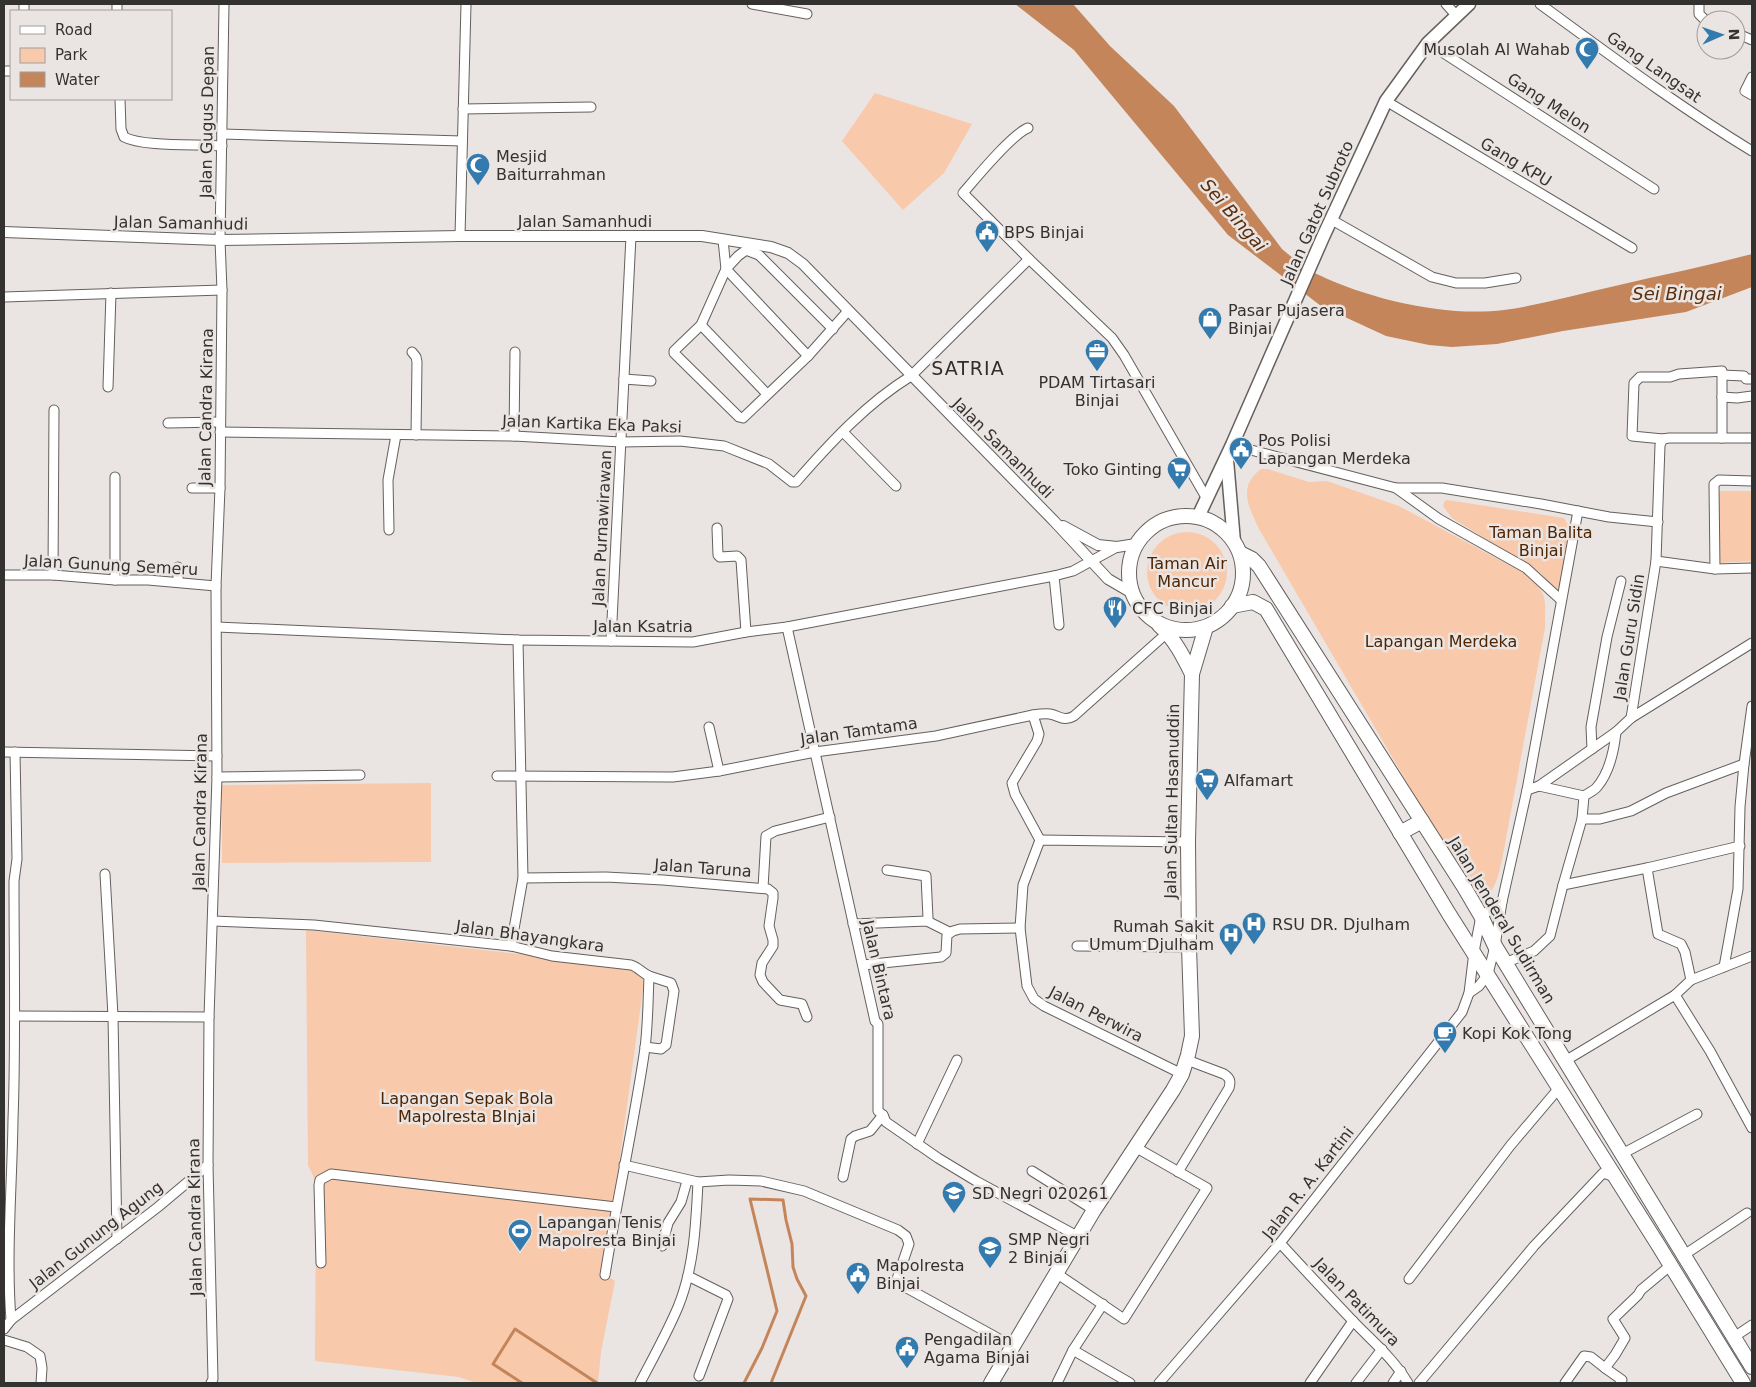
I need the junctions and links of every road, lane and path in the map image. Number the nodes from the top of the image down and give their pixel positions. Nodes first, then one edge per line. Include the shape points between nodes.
1 (224, 4) edge
2 (466, 4) edge
3 (752, 4) edge
4 (1446, 4) edge
5 (1469, 4) edge
6 (1540, 4) edge
7 (806, 14) dead end
8 (1456, 15) junction
9 (1428, 43) junction
10 (1752, 78) edge
11 (1752, 95) edge
12 (120, 100) edge
13 (1386, 101) junction
14 (591, 107) dead end
15 (463, 109) junction
16 (1028, 128) dead end
17 (222, 134) junction
18 (462, 140) junction
19 (222, 146) junction
20 (1752, 151) edge
21 (1654, 189) dead end
22 (1332, 220) junction
23 (4, 232) edge
24 (460, 236) junction
25 (631, 236) junction
26 (220, 240) junction
27 (723, 240) junction
28 (771, 247) junction
29 (1632, 248) dead end
30 (1029, 259) junction
31 (766, 262) junction
32 (726, 270) junction
33 (1516, 278) dead end
34 (222, 290) junction
35 (111, 293) junction
36 (4, 297) edge
37 (848, 311) junction
38 (701, 324) junction
39 (834, 329) junction
40 (412, 352) dead end
41 (515, 352) dead end
42 (808, 356) junction
43 (1722, 375) junction
44 (911, 376) junction
45 (624, 379) junction
46 (1752, 379) edge
47 (651, 381) dead end
48 (108, 388) dead end
49 (767, 394) junction
50 (1752, 396) edge
51 (1722, 397) junction
52 (54, 410) dead end
53 (220, 422) junction
54 (168, 423) dead end
55 (220, 432) junction
56 (843, 432) junction
57 (396, 435) junction
58 (416, 435) junction
59 (514, 436) junction
60 (1722, 438) junction
61 (1752, 438) edge
62 (1663, 439) junction
63 (621, 442) junction
64 (1232, 445) junction
65 (1227, 457) junction
66 (115, 477) dead end
67 (1752, 481) edge
68 (896, 486) dead end
69 (192, 488) dead end
70 (220, 488) junction
71 (1396, 488) junction
72 (1207, 499) junction
73 (1578, 511) junction
74 (1198, 517) junction
75 (1054, 521) junction
76 (1658, 522) junction
77 (717, 528) dead end
78 (389, 530) dead end
79 (1136, 544) junction
80 (1237, 547) junction
81 (1117, 548) junction
82 (1656, 561) junction
83 (1091, 562) junction
84 (178, 567) dead end
85 (1752, 568) edge
86 (1715, 569) junction
87 (4, 575) edge
88 (53, 575) junction
89 (1054, 576) junction
90 (115, 580) junction
91 (1621, 581) dead end
92 (178, 582) junction
93 (216, 586) junction
94 (1132, 593) junction
95 (1561, 600) junction
96 (1232, 606) junction
97 (1152, 619) junction
98 (1059, 625) dead end
99 (217, 627) junction
100 (788, 627) junction
101 (1206, 627) junction
102 (746, 632) junction
103 (1168, 633) junction
104 (518, 640) junction
105 (611, 641) junction
106 (1752, 643) edge
107 (1192, 674) junction
108 (1752, 706) edge
109 (1033, 715) junction
110 (1631, 718) junction
111 (709, 727) dead end
112 (1616, 732) junction
113 (1592, 749) junction
114 (4, 752) edge
115 (15, 752) junction
116 (815, 752) junction
117 (217, 756) junction
118 (1744, 764) junction
119 (719, 771) junction
120 (360, 775) dead end
121 (497, 776) dead end
122 (522, 776) junction
123 (217, 777) junction
124 (1540, 786) junction
125 (1527, 790) junction
126 (1584, 796) junction
127 (830, 817) junction
128 (1582, 819) junction
129 (1422, 821) junction
130 (1400, 833) junction
131 (1040, 840) junction
132 (1188, 842) junction
133 (1740, 846) junction
134 (1647, 868) junction
135 (887, 870) dead end
136 (105, 874) dead end
137 (523, 878) junction
138 (1563, 885) junction
139 (763, 888) junction
140 (1502, 902) junction
141 (1481, 916) junction
142 (213, 921) junction
143 (927, 921) junction
144 (853, 924) junction
145 (1020, 928) junction
146 (949, 932) junction
147 (511, 946) junction
148 (1077, 946) dead end
149 (1496, 946) junction
150 (1189, 947) junction
151 (1474, 952) junction
152 (1752, 956) edge
153 (1506, 963) junction
154 (863, 965) junction
155 (1724, 967) junction
156 (1488, 974) junction
157 (649, 976) junction
158 (1691, 980) junction
159 (1469, 994) junction
160 (1675, 995) junction
161 (15, 1016) junction
162 (113, 1016) junction
163 (209, 1017) junction
164 (807, 1017) dead end
165 (4, 1042) edge
166 (15, 1042) junction
167 (645, 1047) junction
168 (957, 1060) dead end
169 (1187, 1060) junction
170 (1565, 1061) junction
171 (1182, 1074) junction
172 (1559, 1088) junction
173 (4, 1091) edge
174 (14, 1091) junction
175 (1697, 1114) dead end
176 (883, 1115) junction
177 (1752, 1128) edge
178 (917, 1144) junction
179 (1136, 1147) junction
180 (1622, 1154) junction
181 (8, 1155) edge
182 (624, 1165) junction
183 (208, 1166) junction
184 (1032, 1171) dead end
185 (1178, 1172) junction
186 (843, 1177) dead end
187 (1616, 1178) junction
188 (687, 1181) junction
189 (698, 1182) junction
190 (616, 1207) junction
191 (1094, 1210) junction
192 (1747, 1213) dead end
193 (1670, 1233) junction
194 (1079, 1237) junction
195 (117, 1239) junction
196 (1280, 1243) junction
197 (1657, 1243) junction
198 (662, 1246) dead end
199 (1684, 1255) junction
200 (321, 1263) dead end
201 (1670, 1265) junction
202 (1056, 1273) junction
203 (605, 1275) dead end
204 (688, 1276) junction
205 (1409, 1279) dead end
206 (1103, 1304) junction
207 (11, 1320) junction
208 (1353, 1321) junction
209 (1752, 1325) edge
210 (4, 1329) edge
211 (1734, 1337) junction
212 (4, 1340) edge
213 (1012, 1346) junction
214 (1382, 1348) junction
215 (1073, 1350) junction
216 (1752, 1367) edge
217 (1605, 1368) junction
218 (1401, 1370) junction
219 (699, 1376) dead end
220 (213, 1382) edge
221 (41, 1383) edge
222 (640, 1383) edge
223 (991, 1383) edge
224 (1057, 1383) edge
225 (1130, 1383) edge
226 (1159, 1383) edge
227 (1310, 1383) edge
228 (1356, 1383) edge
229 (1393, 1383) edge
230 (1408, 1383) edge
231 (1419, 1383) edge
232 (1564, 1383) edge
233 (1620, 1383) edge
234 (1743, 1383) edge

1 - 17 street, Jalan Gugus Depan
2 - 15 street
3 - 7 street
4 - 8 street
5 - 8 main road, Jalan Gatot Subroto
6 - 20 street, Gang Langsat via 1636,75
8 - 9 main road, Jalan Gatot Subroto
9 - 13 main road, Jalan Gatot Subroto
9 - 21 street, Gang Melon
10 - 11 street via 1745,91
12 - 19 street via 121,129 128,140
13 - 22 main road, Jalan Gatot Subroto
13 - 29 street, Gang KPU
14 - 15 street
15 - 18 street
16 - 30 street via 1022,130 962,193
17 - 18 street
17 - 19 street, Jalan Gugus Depan
18 - 24 street
19 - 26 street, Jalan Gugus Depan
22 - 33 street via 1432,277 1456,283
22 - 64 main road, Jalan Gatot Subroto
23 - 26 street, Jalan Samanhudi
24 - 25 street, Jalan Samanhudi
24 - 26 street, Jalan Samanhudi
25 - 27 street, Jalan Samanhudi via 702,236
25 - 45 street, Jalan Purnawirawan
26 - 34 street, Jalan Candra Kirana
27 - 28 street, Jalan Samanhudi
27 - 32 street
28 - 31 street
28 - 37 street, Jalan Samanhudi via 788,253 803,264
30 - 44 street, Jalan Kartika Eka Paksi
30 - 72 street via 1112,338
31 - 32 street via 746,250
31 - 39 street
32 - 38 street
32 - 42 street
34 - 35 street
34 - 53 street, Jalan Candra Kirana
35 - 36 street
35 - 48 street
37 - 39 street
37 - 44 street, Jalan Samanhudi
38 - 49 street
38 - 49 street via 674,351 675,355 739,417 743,418
39 - 42 street
40 - 58 street via 417,362
41 - 59 street
42 - 49 street
43 - 46 street
43 - 51 street
43 - 62 street via 1722,370 1670,377 1640,377 1634,383 1632,436
44 - 56 street, Jalan Kartika Eka Paksi via 890,389
44 - 75 street, Jalan Samanhudi
45 - 47 street
45 - 63 street, Jalan Purnawirawan
50 - 51 street
51 - 60 street
52 - 88 street
53 - 54 street
53 - 55 street, Jalan Candra Kirana
55 - 57 street, Jalan Kartika Eka Paksi
55 - 70 street, Jalan Candra Kirana
56 - 63 street, Jalan Kartika Eka Paksi via 796,482 769,464 724,446 680,441
56 - 68 street
57 - 58 street, Jalan Kartika Eka Paksi
57 - 78 street via 388,480
58 - 59 street, Jalan Kartika Eka Paksi
59 - 63 street, Jalan Kartika Eka Paksi
60 - 61 street
60 - 62 street
62 - 76 street, Jalan Guru Sidin via 1660,445
63 - 105 street, Jalan Purnawirawan
64 - 65 main road, Jalan Gatot Subroto
64 - 71 street
65 - 72 main road, Jalan Gatot Subroto
65 - 80 main road, Jalan Gatot Subroto
66 - 90 street
67 - 86 street via 1719,480 1714,484
69 - 70 street
70 - 93 street, Jalan Candra Kirana
71 - 73 street via 1442,488
71 - 95 street via 1439,520 1526,568
72 - 74 main road, Jalan Gatot Subroto
73 - 76 street
73 - 95 street, Jalan R. A. Kartini
74 - 79 main road via 1164,520 1146,532
74 - 80 main road via 1218,526
75 - 81 street, Jalan Samanhudi via 1086,540
75 - 83 street, Jalan Samanhudi
76 - 82 street, Jalan Guru Sidin
77 - 102 street via 718,555 737,556 741,560
79 - 81 street, Jalan Samanhudi
79 - 94 main road via 1129,572
80 - 96 main road via 1243,568 1241,586
80 - 129 main road, Jalan Jenderal Sudirman via 1259,566
81 - 83 street, Jalan Ksatria
82 - 86 street
82 - 110 street, Jalan Guru Sidin
83 - 89 street, Jalan Ksatria
83 - 94 street, Jalan Samanhudi via 1108,578
84 - 92 street
85 - 86 street
87 - 88 street, Jalan Gunung Semeru
88 - 90 street, Jalan Gunung Semeru
89 - 98 street
89 - 100 street, Jalan Ksatria
90 - 92 street, Jalan Gunung Semeru
91 - 113 street via 1591,727
92 - 93 street, Jalan Gunung Semeru
93 - 99 street, Jalan Candra Kirana
94 - 97 main road
95 - 125 street, Jalan R. A. Kartini
96 - 101 main road
96 - 130 main road via 1253,602 1266,610
97 - 101 main road via 1167,627 1184,630
97 - 103 main road, Jalan Sultan Hasanuddin
99 - 104 street, Jalan Ksatria
99 - 117 street, Jalan Candra Kirana
100 - 102 street, Jalan Ksatria
100 - 116 street, Jalan Bintara
101 - 107 main road, Jalan Sultan Hasanuddin
102 - 105 street, Jalan Ksatria via 693,642
103 - 107 main road, Jalan Sultan Hasanuddin
103 - 109 street, Jalan Tamtama via 1071,718 1047,713
104 - 105 street, Jalan Ksatria
104 - 122 street
106 - 110 street
107 - 132 main road, Jalan Sultan Hasanuddin
108 - 118 street
109 - 116 street, Jalan Tamtama via 936,736
109 - 131 street via 1039,734 1037,741 1012,783 1014,794
110 - 112 street
111 - 119 street
112 - 113 street
112 - 126 street via 1606,773 1596,788
113 - 124 street
114 - 115 street
115 - 117 street
115 - 161 street
116 - 119 street, Jalan Tamtama
116 - 127 street, Jalan Bintara
117 - 123 street, Jalan Candra Kirana
118 - 128 street via 1630,811 1600,819
118 - 133 street
119 - 122 street, Jalan Tamtama via 673,777
120 - 123 street
121 - 122 street, Jalan Tamtama
122 - 137 street
123 - 142 street, Jalan Candra Kirana
124 - 125 street
124 - 126 street
125 - 140 street, Jalan R. A. Kartini
126 - 128 street
127 - 139 street, Jalan Taruna via 766,836
127 - 144 street, Jalan Bintara
128 - 138 street
129 - 130 main road
129 - 141 main road, Jalan Jenderal Sudirman
130 - 151 main road
131 - 132 street
131 - 145 street, Jalan Perwira via 1023,885
132 - 150 main road, Jalan Sultan Hasanuddin
133 - 134 street
133 - 155 street via 1738,889
134 - 138 street
134 - 158 street via 1658,934 1681,944
135 - 143 street via 926,876
136 - 162 street
137 - 139 street, Jalan Taruna via 615,877
137 - 147 street
138 - 153 street via 1550,936 1534,951
139 - 164 street via 773,893 774,898 769,926 773,946 760,975 782,1001 802,1004
140 - 141 street
140 - 149 street, Jalan R. A. Kartini
141 - 149 main road, Jalan Jenderal Sudirman
141 - 151 street, Jalan R. A. Kartini
142 - 147 street, Jalan Bhayangkara via 314,924
142 - 163 street, Jalan Candra Kirana
143 - 144 street
143 - 146 street
144 - 154 street, Jalan Bintara
145 - 146 street
145 - 171 street, Jalan Perwira via 1027,986 1034,999
146 - 154 street via 946,954 941,957
147 - 157 street, Jalan Bhayangkara via 552,956 631,965
148 - 150 street
149 - 153 main road, Jalan Jenderal Sudirman
149 - 156 street, Jalan R. A. Kartini
150 - 169 main road, Jalan Sultan Hasanuddin via 1192,1036
151 - 156 main road
151 - 159 street, Jalan R. A. Kartini
152 - 155 street
153 - 170 main road, Jalan Jenderal Sudirman
154 - 176 street, Jalan Bintara via 878,1024 878,1111
155 - 158 street
156 - 159 street, Jalan R. A. Kartini
156 - 172 main road
157 - 167 street
157 - 167 street, Jalan Bhayangkara via 671,984 674,991 666,1044 661,1049
158 - 160 street
159 - 196 street, Jalan R. A. Kartini via 1462,1012
160 - 170 street
160 - 177 street
161 - 162 street
161 - 166 street
162 - 163 street
162 - 195 street
163 - 183 street, Jalan Candra Kirana
165 - 166 street
166 - 174 street
167 - 182 street
168 - 178 street
169 - 171 main road, Jalan Sultan Hasanuddin
169 - 185 street via 1224,1074 1230,1083
170 - 180 main road, Jalan Jenderal Sudirman
171 - 179 main road, Jalan Sultan Hasanuddin
172 - 187 main road
172 - 205 street via 1510,1146
173 - 174 street
174 - 181 street
175 - 180 street
176 - 178 street via 886,1122
176 - 186 street via 870,1131 851,1139
178 - 194 street via 976,1181
179 - 185 street
179 - 191 main road, Jalan Sultan Hasanuddin
180 - 193 main road, Jalan Jenderal Sudirman
181 - 207 street
182 - 188 street
182 - 190 street
183 - 195 street, Jalan Gunung Agung
183 - 220 street, Jalan Candra Kirana
184 - 191 street
185 - 206 street via 1207,1188 1124,1319
187 - 197 main road
187 - 231 street via 1603,1173 1534,1246
188 - 189 street
188 - 198 street via 681,1202 668,1223
189 - 204 street via 696,1231
189 - 213 street via 761,1181 804,1191 898,1230 906,1236 909,1244 896,1282
190 - 200 street via 331,1174 320,1180 319,1185
190 - 203 street
191 - 194 main road, Jalan Sultan Hasanuddin
192 - 199 street
193 - 197 main road
193 - 199 main road, Jalan Jenderal Sudirman
194 - 202 main road, Jalan Sultan Hasanuddin
195 - 207 street, Jalan Gunung Agung
196 - 208 street, Jalan Patimura
196 - 226 street, Jalan R. A. Kartini
197 - 201 main road
199 - 211 main road, Jalan Jenderal Sudirman
201 - 217 street via 1613,1319 1625,1338
201 - 234 main road
202 - 206 street
202 - 213 main road, Jalan Sultan Hasanuddin
204 - 219 street via 728,1299
204 - 222 street via 678,1307
206 - 215 street
207 - 210 street, Jalan Gunung Agung
208 - 214 street, Jalan Patimura
208 - 227 street
209 - 211 street
211 - 216 main road, Jalan Jenderal Sudirman
212 - 221 street via 27,1347 40,1356
213 - 223 main road, Jalan Sultan Hasanuddin
214 - 218 street, Jalan Patimura
214 - 228 street
215 - 224 street
215 - 225 street
217 - 232 street via 1591,1357 1584,1356
217 - 233 street via 1622,1380
218 - 229 street
218 - 230 street, Jalan Patimura

